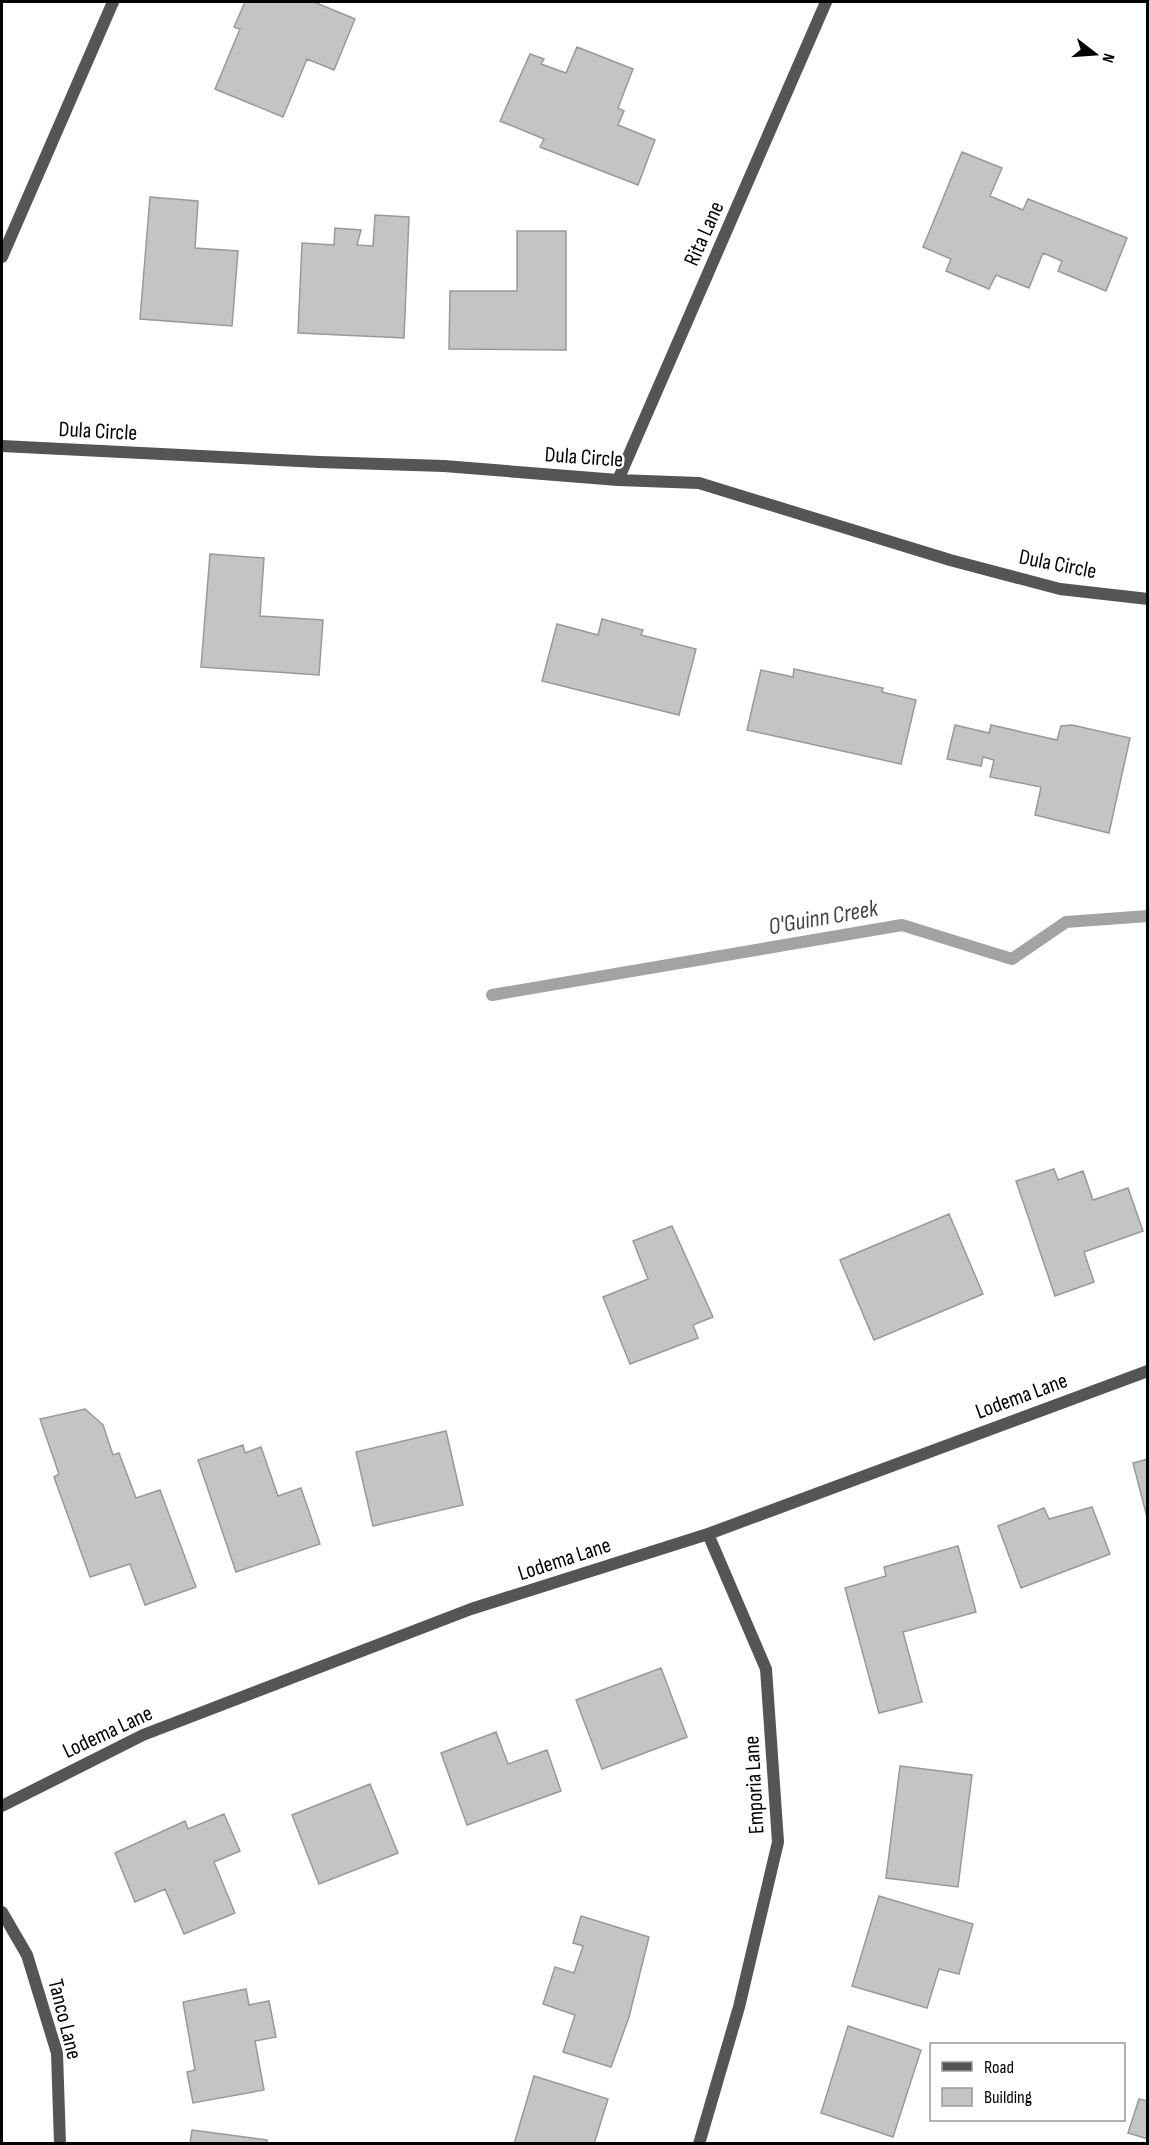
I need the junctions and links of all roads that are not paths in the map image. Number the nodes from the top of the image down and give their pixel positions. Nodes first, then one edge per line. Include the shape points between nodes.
1 (112, 2) edge
2 (826, 2) edge
3 (2, 257) edge
4 (2, 446) edge
5 (618, 480) junction
6 (1148, 599) edge
7 (1148, 1371) edge
8 (708, 1534) junction
9 (2, 1806) edge
10 (2, 1912) edge
11 (60, 2144) edge
12 (699, 2144) edge

1 - 3 street
2 - 5 street, Rita Lane
4 - 5 street, Dula Circle via 444,466
5 - 6 street, Dula Circle via 699,483 1060,589
7 - 8 street, Lodema Lane
8 - 9 street, Lodema Lane via 471,1609 143,1735
8 - 12 street, Emporia Lane via 766,1669 778,1842 739,2007
10 - 11 street, Tanco Lane via 27,1955 57,2053

